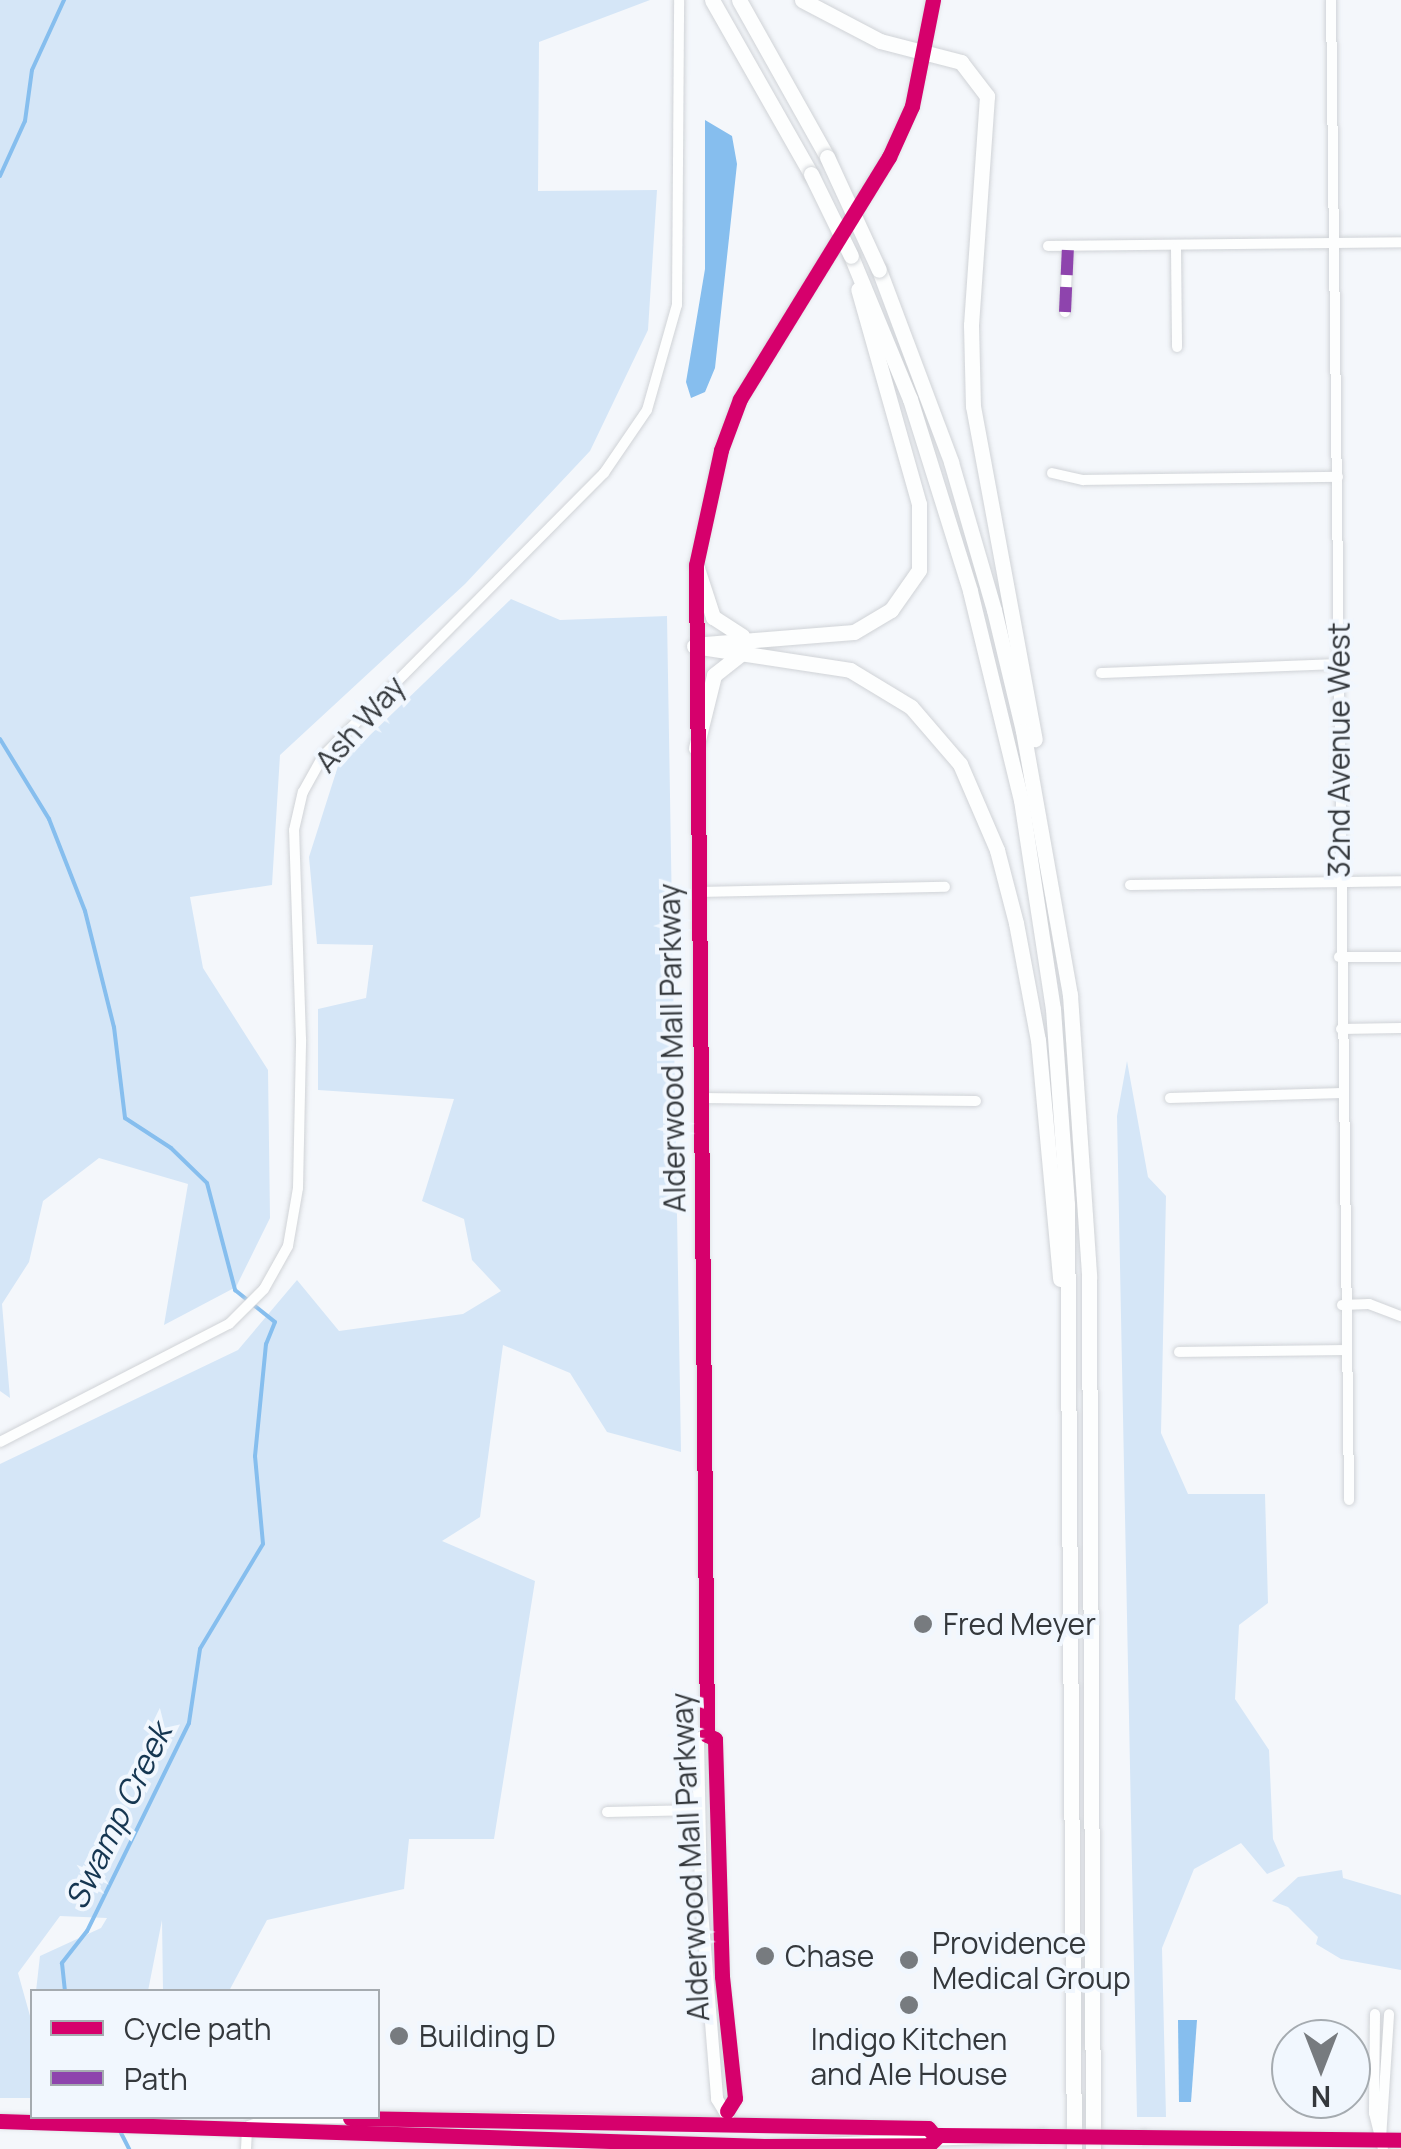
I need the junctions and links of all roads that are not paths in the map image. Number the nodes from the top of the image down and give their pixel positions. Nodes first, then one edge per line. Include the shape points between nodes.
1 (678, 0) edge
2 (712, 0) edge
3 (739, 0) edge
4 (802, 0) edge
5 (933, 0) edge
6 (1331, 0) edge
7 (927, 51) junction
8 (1337, 242) junction
9 (1401, 242) edge
10 (1048, 246) dead end
11 (1068, 246) junction
12 (1176, 248) junction
13 (866, 303) junction
14 (1065, 312) dead end
15 (1178, 347) dead end
16 (1052, 473) dead end
17 (1338, 476) junction
18 (696, 565) junction
19 (694, 646) junction
20 (747, 646) junction
21 (1340, 664) junction
22 (1100, 673) dead end
23 (696, 748) junction
24 (1339, 881) junction
25 (1401, 881) edge
26 (1052, 884) junction
27 (1130, 885) dead end
28 (945, 888) dead end
29 (698, 892) junction
30 (1339, 957) junction
31 (1401, 957) edge
32 (1401, 1028) edge
33 (1341, 1029) junction
34 (1342, 1094) junction
35 (700, 1098) junction
36 (1170, 1098) dead end
37 (976, 1100) dead end
38 (1342, 1305) junction
39 (1401, 1316) edge
40 (1342, 1350) junction
41 (1178, 1352) dead end
42 (1068, 1358) junction
43 (0, 1442) edge
44 (1348, 1500) dead end
45 (707, 1735) junction
46 (700, 1810) junction
47 (606, 1812) dead end
48 (1376, 2014) dead end
49 (1389, 2014) dead end
50 (727, 2111) junction
51 (272, 2119) edge
52 (377, 2119) edge
53 (0, 2121) edge
54 (729, 2126) junction
55 (247, 2128) junction
56 (934, 2136) junction
57 (1401, 2140) edge
58 (1382, 2144) edge
59 (731, 2147) edge
60 (246, 2149) edge
61 (1074, 2149) edge
62 (1093, 2149) edge

1 - 43 street, Ash Way via 677,306 647,410 604,473 323,756 303,792 294,830 298,1188 288,1246 256,1298 229,1324
2 - 13 highway, bridge via 812,174
3 - 26 highway, bridge via 827,157 879,270 951,462 994,610
4 - 7 highway via 880,41
5 - 7 main road, Alderwood Mall Parkway
6 - 8 street, 32nd Avenue West
7 - 18 main road, Alderwood Mall Parkway via 889,157 740,399 721,450
7 - 26 highway via 961,62 988,96 971,325 973,406 1060,867
8 - 9 street
8 - 12 street
8 - 17 street, 32nd Avenue West
10 - 11 street
11 - 12 street
11 - 14 street
12 - 15 street
13 - 20 highway via 919,504 918,570 892,610 854,632
13 - 42 highway via 937,480 1020,800 1063,1113
16 - 17 street via 1083,480
17 - 21 street, 32nd Avenue West
18 - 19 main road, Alderwood Mall Parkway
18 - 20 highway via 713,617
19 - 20 highway
19 - 23 main road, Alderwood Mall Parkway
20 - 23 highway via 714,674
20 - 42 highway via 821,661 884,688 936,731 979,797 1016,923 1038,1040
21 - 22 street
21 - 24 street, 32nd Avenue West
23 - 29 main road, Alderwood Mall Parkway
24 - 25 street
24 - 27 street
24 - 30 street, 32nd Avenue West
26 - 62 highway via 1076,1064 1090,1276
28 - 29 street
29 - 35 main road, Alderwood Mall Parkway
30 - 31 street
30 - 33 street, 32nd Avenue West
32 - 33 street
33 - 34 street, 32nd Avenue West
34 - 36 street
34 - 38 street, 32nd Avenue West
35 - 37 street
35 - 45 main road, Alderwood Mall Parkway
38 - 39 street via 1369,1304
38 - 40 street, 32nd Avenue West
40 - 41 street
40 - 44 street, 32nd Avenue West
42 - 61 highway
45 - 46 main road, Alderwood Mall Parkway via 698,1739
45 - 50 main road, Alderwood Mall Parkway via 715,1739 721,1964 735,2098
46 - 47 street
46 - 50 main road, Alderwood Mall Parkway via 717,2100
48 - 58 street via 1374,2113
49 - 58 street
50 - 54 main road, Alderwood Mall Parkway
51 - 55 main road
52 - 54 main road
53 - 55 main road
54 - 56 main road via 928,2128
54 - 59 main road, Alderwood Mall Parkway
55 - 59 main road
55 - 60 street
56 - 58 main road, bridge
56 - 59 main road via 928,2145
57 - 58 main road

